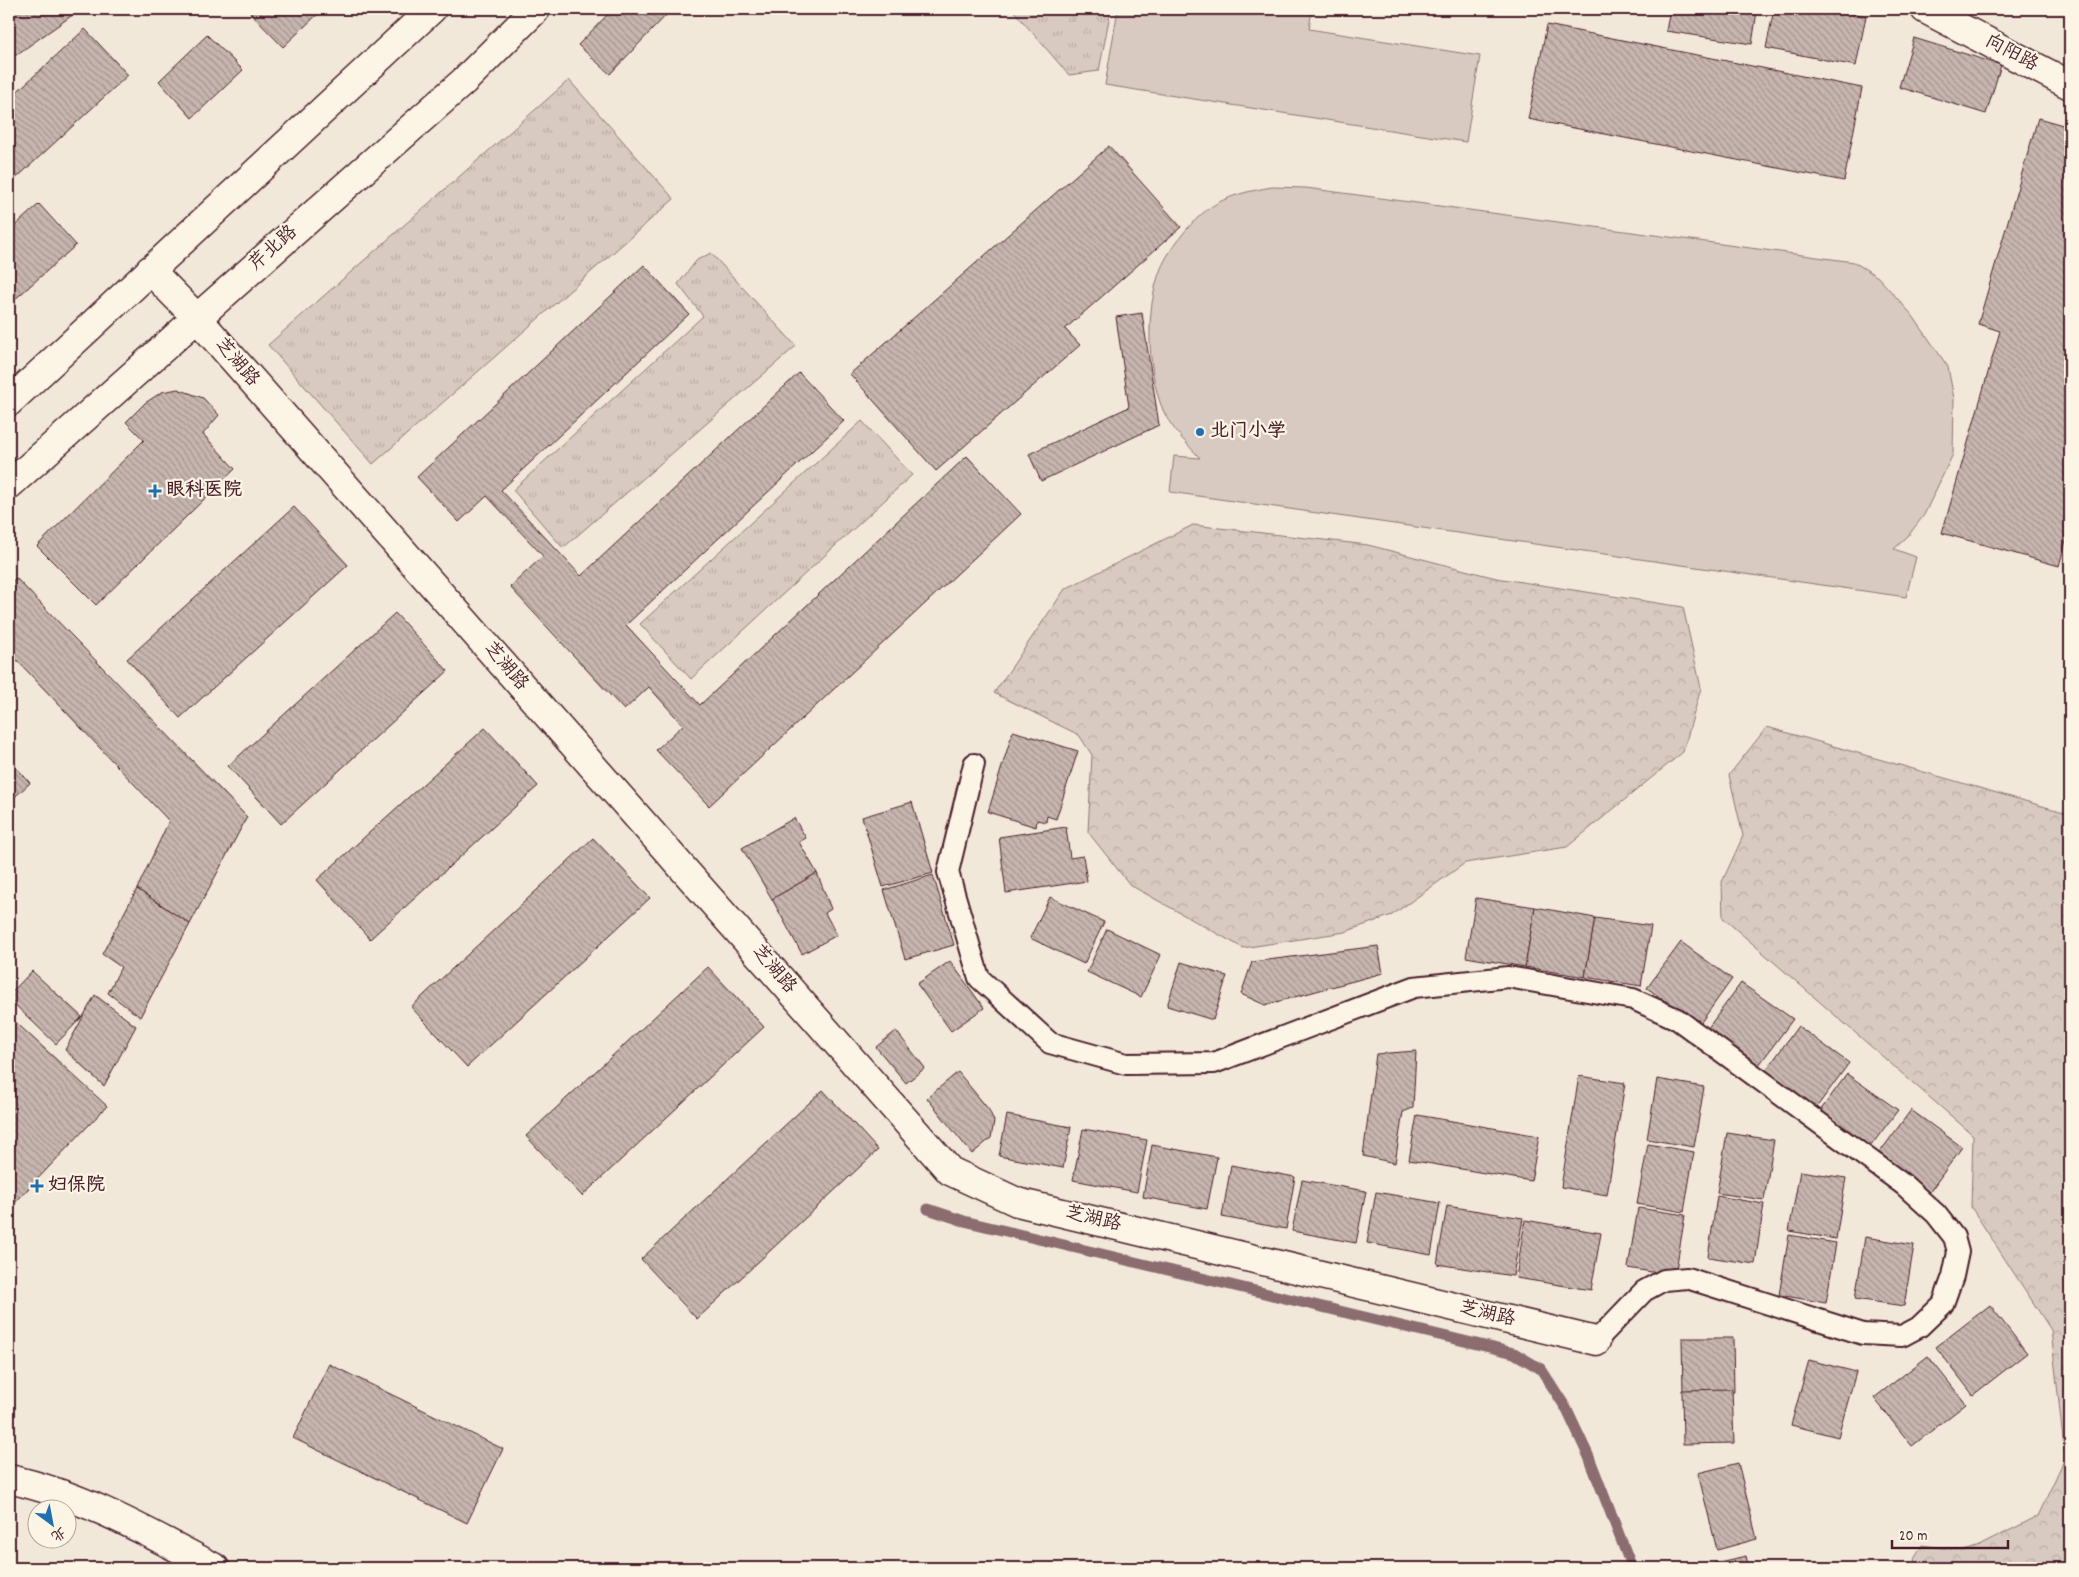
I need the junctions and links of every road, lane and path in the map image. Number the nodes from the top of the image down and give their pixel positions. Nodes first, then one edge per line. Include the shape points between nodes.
1 (432, 9) edge
2 (536, 9) edge
3 (1925, 9) edge
4 (2070, 85) edge
5 (150, 270) junction
6 (197, 318) junction
7 (9, 402) edge
8 (9, 485) edge
9 (974, 764) dead end
10 (1596, 1341) joint
11 (9, 1479) edge
12 (214, 1568) edge

1 - 5 street
2 - 6 street, 芹北路 via 464,81
3 - 4 street, 向阳路
5 - 6 street, 芝湖路
5 - 7 street
6 - 8 street, 芹北路
6 - 10 street, 芝湖路 via 950,1171 1017,1202
9 - 10 lane via 948,872 979,978 1050,1043 1126,1064 1214,1063 1414,987 1508,977 1633,999 1677,1019 1904,1185 1936,1214 1954,1237 1958,1252 1943,1304 1919,1327 1902,1336 1863,1334 1687,1278 1664,1280 1644,1290
11 - 12 street via 125,1520

